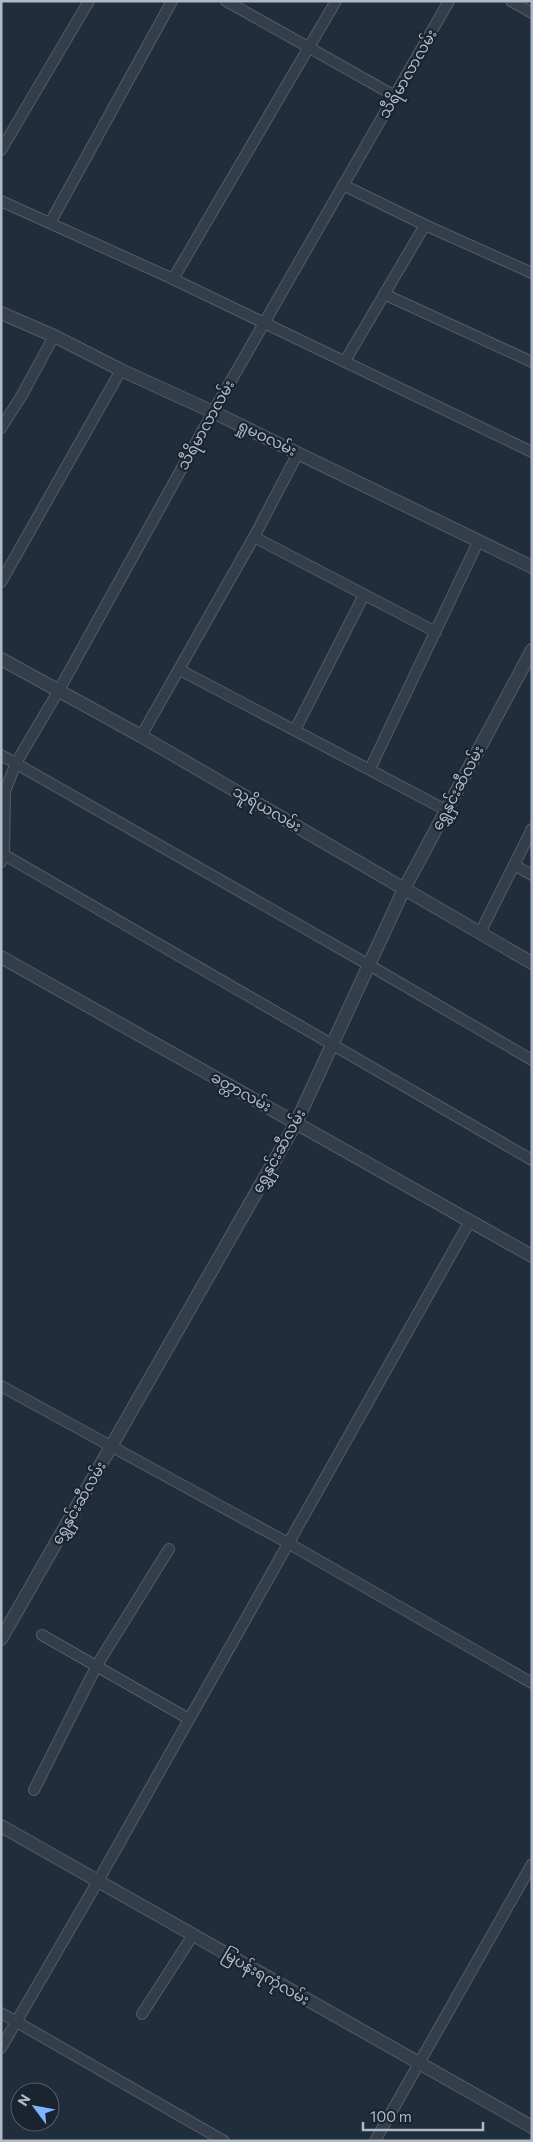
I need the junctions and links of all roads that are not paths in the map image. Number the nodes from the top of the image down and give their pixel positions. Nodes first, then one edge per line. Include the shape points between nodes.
1 (89, 1) edge
2 (172, 1) edge
3 (226, 1) edge
4 (336, 1) edge
5 (450, 1) edge
6 (511, 1) edge
7 (532, 13) edge
8 (309, 49) junction
9 (395, 96) junction
10 (1, 150) edge
11 (344, 185) junction
12 (1, 201) edge
13 (50, 223) junction
14 (425, 225) junction
15 (532, 273) edge
16 (173, 279) junction
17 (384, 294) junction
18 (1, 312) edge
19 (265, 322) junction
20 (54, 336) junction
21 (345, 361) junction
22 (532, 362) edge
23 (121, 370) junction
24 (213, 412) junction
25 (1, 428) edge
26 (532, 452) edge
27 (298, 453) junction
28 (254, 537) junction
29 (478, 542) junction
30 (5, 563) edge
31 (532, 567) edge
32 (1, 582) edge
33 (364, 594) junction
34 (436, 632) junction
35 (532, 650) edge
36 (1, 659) edge
37 (180, 670) junction
38 (59, 690) junction
39 (295, 730) junction
40 (141, 736) junction
41 (1, 754) edge
42 (16, 762) junction
43 (370, 770) junction
44 (446, 810) junction
45 (532, 829) edge
46 (2, 857) edge
47 (514, 865) junction
48 (532, 875) edge
49 (404, 889) junction
50 (480, 933) junction
51 (1, 957) edge
52 (532, 963) edge
53 (369, 965) junction
54 (332, 1044) junction
55 (532, 1060) edge
56 (296, 1123) junction
57 (532, 1160) edge
58 (470, 1221) junction
59 (532, 1256) edge
60 (1, 1386) edge
61 (112, 1445) junction
62 (288, 1543) junction
63 (169, 1549) dead end
64 (42, 1635) dead end
65 (1, 1638) edge
66 (97, 1665) junction
67 (532, 1683) edge
68 (189, 1719) junction
69 (34, 1790) dead end
70 (1, 1826) edge
71 (532, 1864) edge
72 (98, 1881) junction
73 (193, 1935) junction
74 (1, 2013) edge
75 (142, 2014) dead end
76 (16, 2022) junction
77 (1, 2048) edge
78 (419, 2063) junction
79 (532, 2127) edge
80 (224, 2141) edge
81 (375, 2141) edge

1 - 10 street
2 - 13 street
3 - 8 street
4 - 8 street
5 - 9 street, သီရိမာလာလမ်း
6 - 7 street
8 - 9 street
8 - 16 street
9 - 11 street, သီရိမာလာလမ်း
11 - 14 street
11 - 19 street, သီရိမာလာလမ်း
12 - 13 street
13 - 16 street
14 - 15 street
14 - 17 street
16 - 19 street
17 - 21 street
17 - 22 street
18 - 20 street, ရှုမဝလမ်း
19 - 21 street
19 - 24 street, သီရိမာလာလမ်း
20 - 23 street, ရှုမဝလမ်း
20 - 25 street
21 - 26 street
23 - 24 street, ရှုမဝလမ်း
23 - 30 street
24 - 27 street, ရှုမဝလမ်း
24 - 38 street, သီရိမာလာလမ်း
27 - 28 street
27 - 29 street, ရှုမဝလမ်း
28 - 33 street
28 - 37 street
29 - 31 street, ရှုမဝလမ်း
29 - 34 street
30 - 32 street
33 - 34 street
33 - 39 street
34 - 43 street
35 - 44 street, ရွှေနှင်းဆီလမ်း
36 - 38 street, သူရိယလမ်း
37 - 39 street
37 - 40 street
38 - 40 street, သူရိယလမ်း
38 - 42 street, သီရိမာလာလမ်း
39 - 43 street
40 - 49 street, သူရိယလမ်း
41 - 42 street
42 - 46 street, သီရိမာလာလမ်း via 5,791
42 - 53 street
43 - 44 street
44 - 49 street, ရွှေနှင်းဆီလမ်း
45 - 47 street
46 - 54 street
47 - 48 street
47 - 50 street
49 - 50 street, သူရိယလမ်း
49 - 53 street, ရွှေနှင်းဆီလမ်း
50 - 52 street, သူရိယလမ်း
51 - 56 street, ခတ္တာလမ်း
53 - 54 street, ရွှေနှင်းဆီလမ်း
53 - 55 street
54 - 56 street, ရွှေနှင်းဆီလမ်း
54 - 57 street
56 - 58 street, ခတ္တာလမ်း
56 - 61 street, ရွှေနှင်းဆီလမ်း
58 - 59 street, ခတ္တာလမ်း
58 - 62 street
60 - 61 street
61 - 62 street
61 - 65 street, ရွှေနှင်းဆီလမ်း
62 - 67 street
62 - 68 street
63 - 66 street
64 - 66 street
66 - 68 street
66 - 69 street
68 - 72 street
70 - 72 street, မြပန်းရကုံလမ်း
71 - 78 street
72 - 73 street, မြပန်းရကုံလမ်း
72 - 76 street
73 - 75 street
73 - 78 street, မြပန်းရကုံလမ်း
74 - 76 street
76 - 77 street
76 - 80 street
78 - 79 street, မြပန်းရကုံလမ်း
78 - 81 street

